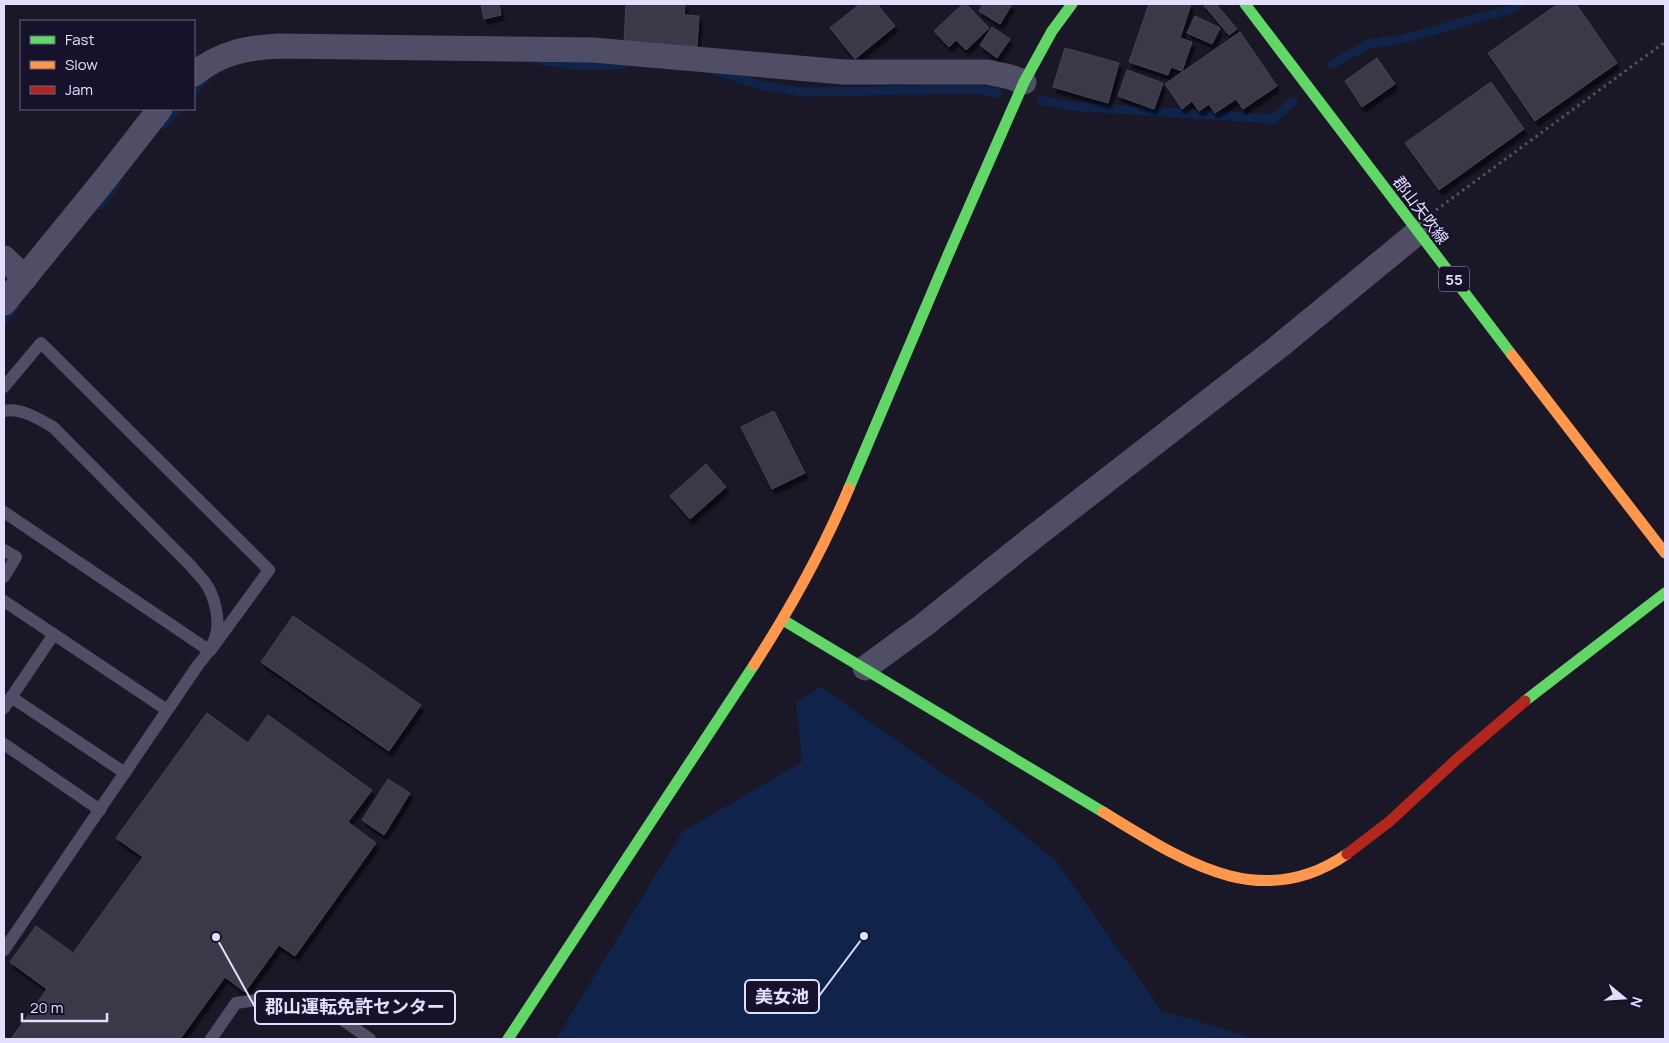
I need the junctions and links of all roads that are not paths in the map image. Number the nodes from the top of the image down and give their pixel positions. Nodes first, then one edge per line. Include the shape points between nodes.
1 (1072, 4) edge
2 (1245, 4) edge
3 (195, 73) edge
4 (1024, 82) junction
5 (159, 110) edge
6 (1416, 230) junction
7 (4, 258) edge
8 (25, 278) junction
9 (4, 303) edge
10 (4, 387) edge
11 (4, 411) edge
12 (4, 512) edge
13 (4, 550) edge
14 (1665, 553) edge
15 (4, 577) edge
16 (1665, 593) edge
17 (4, 601) edge
18 (783, 620) junction
19 (54, 634) junction
20 (210, 651) junction
21 (865, 668) junction
22 (6, 703) edge
23 (168, 710) junction
24 (4, 744) edge
25 (125, 773) junction
26 (100, 810) junction
27 (4, 950) edge
28 (211, 1039) edge
29 (370, 1039) edge
30 (508, 1039) edge

1 - 4 street via 1052,31
2 - 6 street, 郡山矢吹線 / 55
3 - 4 street via 236,51 278,46 593,50 843,72 986,72
4 - 18 street via 836,519
5 - 8 street
6 - 14 street, 郡山矢吹線 / 55
6 - 21 street via 1277,348 924,626
7 - 8 street
8 - 9 street
10 - 20 lane via 41,343 269,570
11 - 20 lane via 24,413 53,427 204,581 214,603 217,629
12 - 20 lane
13 - 15 lane via 16,557
16 - 21 street via 1454,760 1356,848 1333,863 1276,881 1219,874 1174,855
17 - 19 lane
18 - 21 street
18 - 30 street
19 - 22 lane
19 - 23 lane
20 - 23 lane
22 - 25 lane
23 - 25 lane
24 - 26 lane
25 - 26 lane
26 - 27 lane
28 - 29 lane via 236,1003 285,996 324,1007

